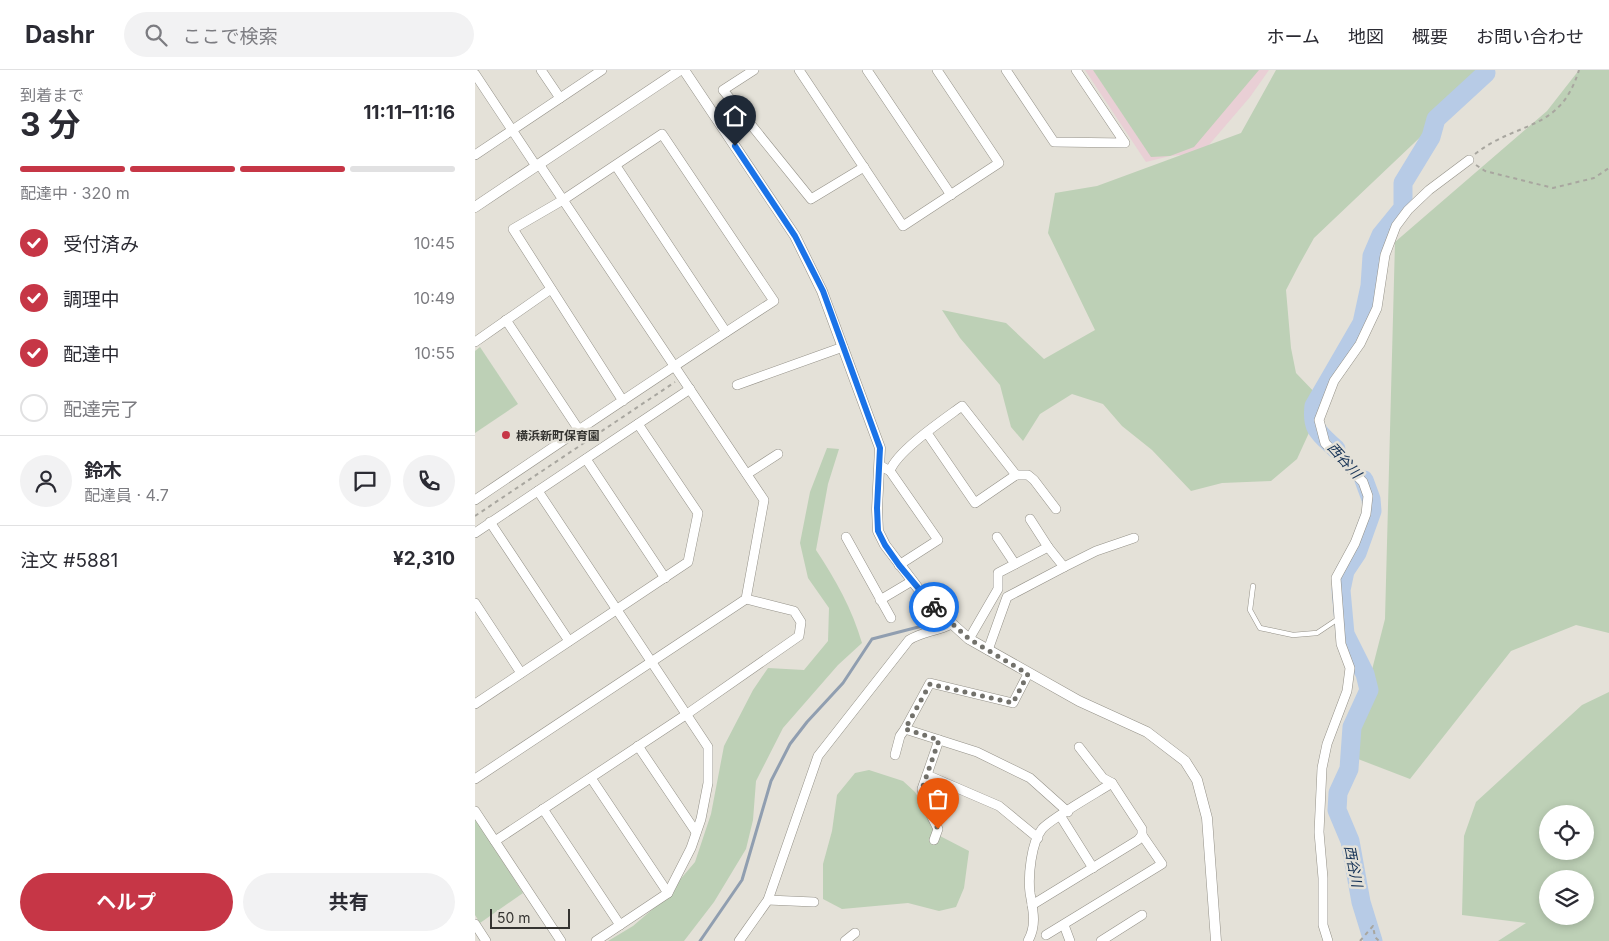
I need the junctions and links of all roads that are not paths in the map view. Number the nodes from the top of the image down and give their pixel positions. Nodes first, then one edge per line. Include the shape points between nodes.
1 (541, 70) edge
2 (602, 70) edge
3 (682, 70) edge
4 (754, 70) edge
5 (799, 70) edge
6 (867, 70) edge
7 (937, 70) edge
8 (1007, 70) edge
9 (1076, 70) edge
10 (475, 74) edge
11 (560, 98) junction
12 (512, 130) junction
13 (475, 155) edge
14 (1469, 160) road end
15 (537, 165) junction
16 (616, 166) junction
17 (864, 167) junction
18 (951, 195) junction
19 (563, 200) junction
20 (475, 207) edge
21 (551, 289) junction
22 (506, 320) junction
23 (725, 332) junction
24 (475, 342) edge
25 (843, 347) junction
26 (674, 365) junction
27 (737, 385) dead end
28 (690, 389) junction
29 (623, 401) junction
30 (638, 424) junction
31 (579, 430) junction
32 (927, 433) junction
33 (778, 454) dead end
34 (586, 459) junction
35 (885, 468) junction
36 (747, 474) junction
37 (1016, 475) junction
38 (538, 491) junction
39 (475, 499) edge
40 (1055, 509) dead end
41 (1030, 519) dead end
42 (491, 522) junction
43 (475, 532) edge
44 (846, 537) dead end
45 (997, 537) dead end
46 (1134, 538) dead end
47 (1048, 547) junction
48 (1015, 564) junction
49 (899, 565) junction
50 (1064, 567) junction
51 (665, 578) junction
52 (912, 581) junction
53 (1253, 586) dead end
54 (746, 599) junction
55 (880, 600) junction
56 (475, 604) edge
57 (617, 610) junction
58 (891, 618) dead end
59 (1338, 619) junction
60 (951, 624) junction
61 (969, 639) junction
62 (569, 641) junction
63 (988, 650) junction
64 (651, 661) junction
65 (521, 673) junction
66 (1028, 674) junction
67 (475, 704) edge
68 (687, 714) junction
69 (905, 729) junction
70 (939, 740) junction
71 (638, 746) junction
72 (1079, 747) dead end
73 (895, 755) dead end
74 (927, 774) junction
75 (591, 778) junction
76 (475, 780) edge
77 (1112, 783) junction
78 (543, 810) junction
79 (475, 811) edge
80 (1064, 814) junction
81 (697, 832) junction
82 (1143, 835) junction
83 (1037, 838) junction
84 (934, 840) dead end
85 (495, 841) junction
86 (1093, 868) junction
87 (668, 893) junction
88 (768, 900) junction
89 (814, 902) dead end
90 (1032, 905) junction
91 (1142, 914) dead end
92 (475, 924) edge
93 (620, 925) junction
94 (1064, 925) junction
95 (855, 933) dead end
96 (1046, 935) dead end
97 (486, 941) edge
98 (561, 941) edge
99 (596, 941) edge
100 (739, 941) edge
101 (845, 941) edge
102 (1028, 941) edge
103 (1070, 941) edge
104 (1101, 941) edge
105 (1216, 941) edge
106 (1328, 941) edge

1 - 11 street
2 - 11 street
3 - 15 street
3 - 25 street via 795,236 823,291
4 - 17 street via 723,90 811,199
5 - 17 street
6 - 18 street
7 - 18 street via 999,163
8 - 9 street via 1055,142 1125,143
10 - 12 street
11 - 12 street
12 - 13 street
12 - 15 street
14 - 59 street via 1429,190 1396,226 1385,255 1377,308 1361,344 1334,381 1322,406 1319,420 1325,443 1363,482 1368,496 1366,514 1355,544 1336,578
15 - 19 street
15 - 20 street
16 - 19 street
16 - 23 street
16 - 23 street via 662,134 774,301
17 - 18 street via 903,226
19 - 21 street via 513,228
19 - 26 street
21 - 22 street
21 - 29 street
22 - 24 street
22 - 31 street
23 - 26 street
25 - 27 street
25 - 35 street
26 - 28 street
26 - 29 street
28 - 30 street
28 - 36 street
29 - 31 street
30 - 34 street
30 - 51 street via 698,513 688,562
31 - 39 street
32 - 35 street
32 - 37 street via 962,406
32 - 37 street via 975,503
33 - 36 street
34 - 38 street
34 - 51 street
35 - 49 street via 877,508 878,531
35 - 49 street via 938,540
36 - 54 street via 764,500
37 - 40 street via 1033,480
38 - 42 street
38 - 57 street
41 - 47 street
42 - 43 street
42 - 62 street
44 - 55 street
45 - 48 street
46 - 50 street via 1096,551
47 - 48 street
47 - 50 street
48 - 61 street via 999,573 998,589
49 - 52 street
50 - 63 street via 1007,598
51 - 57 street
52 - 55 street
52 - 60 street
53 - 59 lane via 1250,610 1260,628 1293,635 1317,633
54 - 64 street
54 - 68 street via 794,611 801,622 799,636
55 - 58 street
56 - 65 street
57 - 62 street
57 - 64 street
59 - 106 street via 1341,644 1349,668 1347,691 1327,744 1321,777 1319,832 1323,925
60 - 61 street
60 - 88 street via 939,630 922,632 909,640 818,756
61 - 63 street
62 - 65 street
63 - 66 street
64 - 68 street
64 - 76 street
65 - 67 street
66 - 69 street via 1013,703 930,684
66 - 105 street via 1147,732 1185,761 1197,780 1207,818
68 - 71 street
68 - 81 street via 708,747 708,783
69 - 70 street
69 - 73 street
70 - 74 street
70 - 80 street via 977,752 1030,778
71 - 75 street
71 - 81 street
72 - 77 street via 1103,778
74 - 83 street via 999,806
74 - 84 street via 922,789 938,829
75 - 78 street
75 - 87 street
77 - 80 street
77 - 82 street
78 - 85 street
78 - 93 street
79 - 85 street
80 - 83 street via 1042,829
80 - 86 street
81 - 87 street
82 - 86 street
82 - 94 street via 1162,864
83 - 90 street via 1028,879
85 - 98 street
86 - 90 street
87 - 93 street
88 - 89 street
88 - 100 street
90 - 102 street via 1033,932
91 - 104 street
92 - 97 street
93 - 99 street
94 - 96 street
94 - 103 street
95 - 101 street

